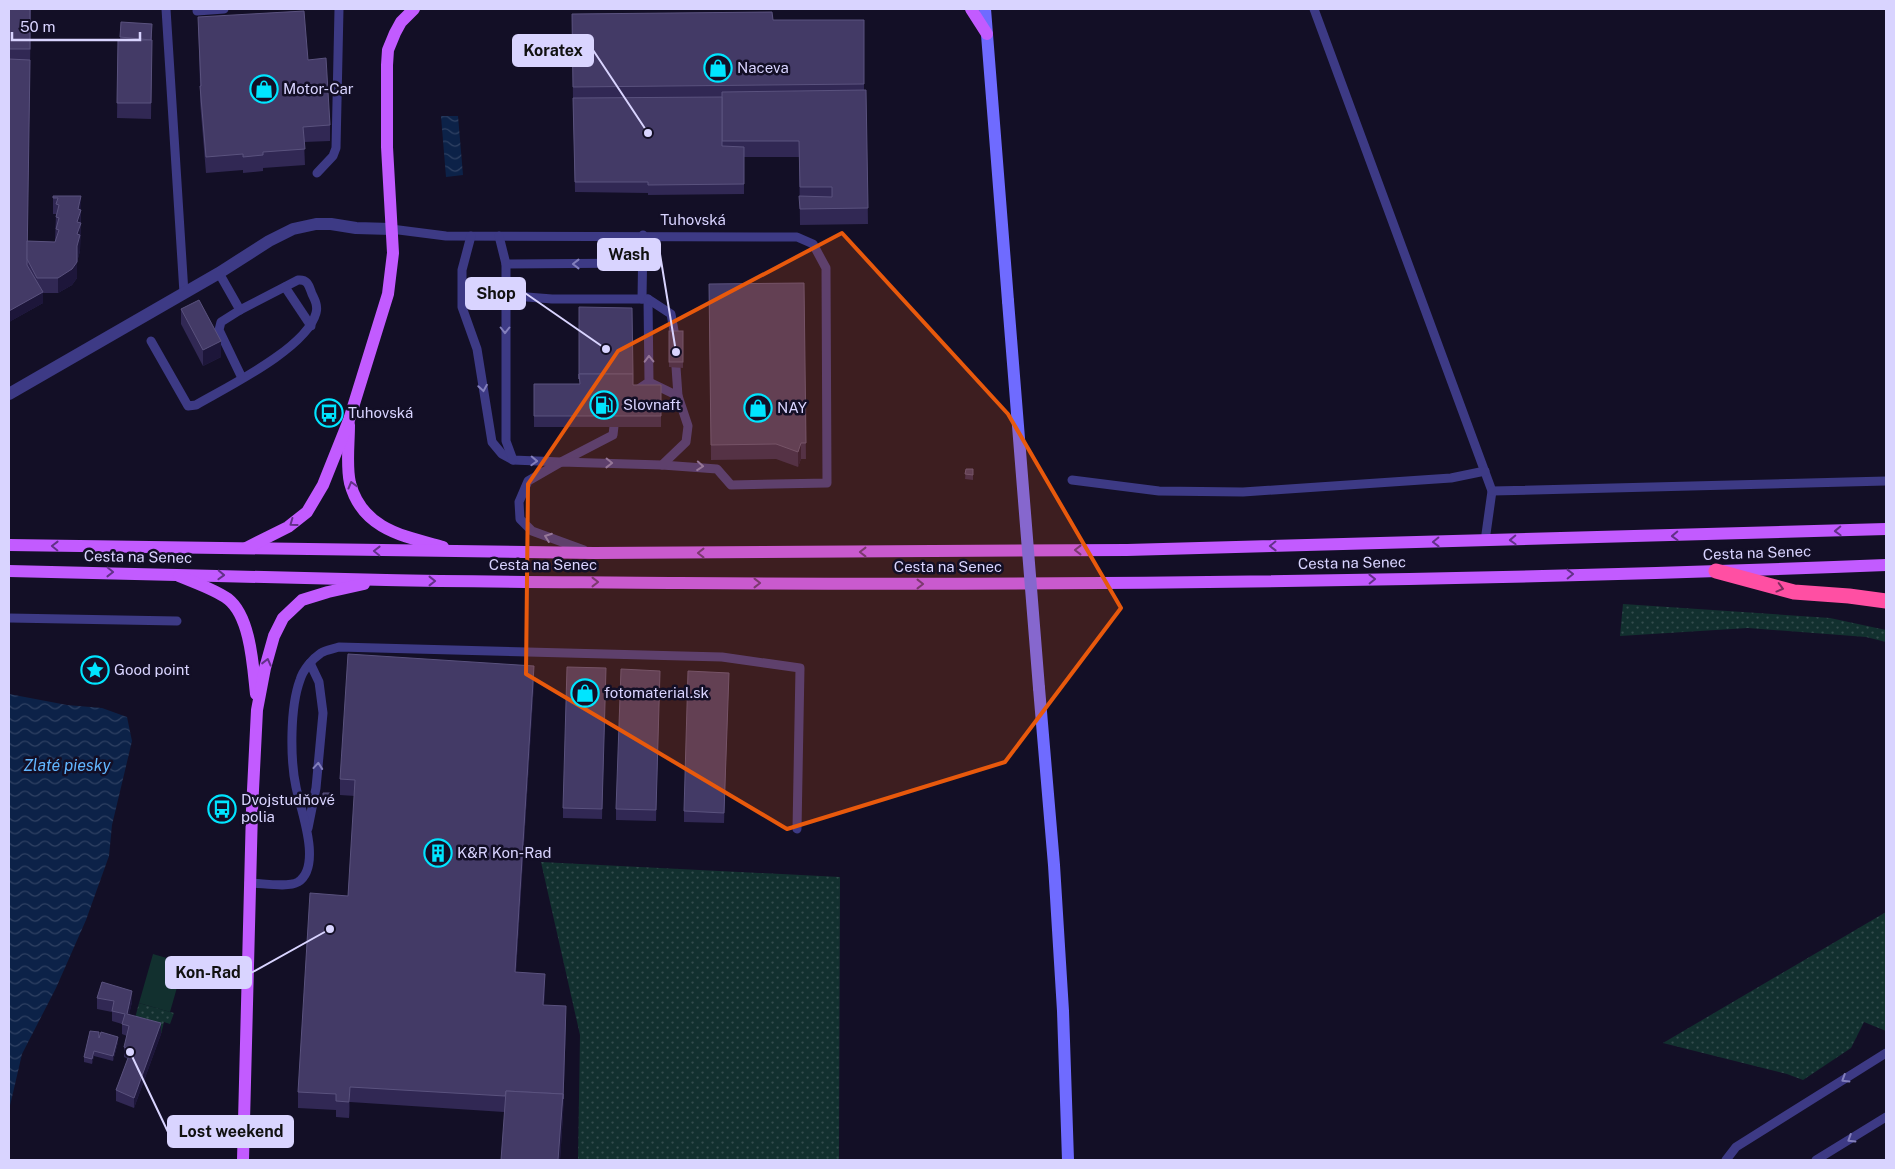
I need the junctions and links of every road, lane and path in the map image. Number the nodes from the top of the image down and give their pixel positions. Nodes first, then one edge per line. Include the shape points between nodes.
1 (166, 9) edge
2 (224, 9) edge
3 (340, 9) edge
4 (414, 9) edge
5 (971, 9) edge
6 (985, 9) edge
7 (1314, 9) edge
8 (197, 11) dead end
9 (987, 34) junction
10 (318, 173) dead end
11 (391, 229) junction
12 (471, 236) junction
13 (499, 236) junction
14 (643, 236) junction
15 (643, 263) junction
16 (506, 264) junction
17 (219, 273) junction
18 (285, 287) junction
19 (184, 294) junction
20 (527, 297) dead end
21 (645, 299) junction
22 (240, 310) junction
23 (311, 326) junction
24 (675, 336) edge
25 (151, 341) dead end
26 (676, 368) edge
27 (242, 378) junction
28 (649, 382) junction
29 (9, 394) edge
30 (678, 396) junction
31 (624, 398) edge
32 (615, 411) edge
33 (349, 420) junction
34 (513, 460) junction
35 (561, 462) junction
36 (662, 465) junction
37 (1485, 471) junction
38 (1072, 480) dead end
39 (1886, 480) edge
40 (1492, 491) junction
41 (1886, 529) edge
42 (1485, 541) junction
43 (9, 545) edge
44 (244, 549) junction
45 (461, 552) junction
46 (594, 553) junction
47 (1886, 566) edge
48 (9, 570) edge
49 (1716, 571) junction
50 (172, 573) junction
51 (384, 580) junction
52 (1886, 601) edge
53 (9, 618) edge
54 (176, 621) dead end
55 (310, 663) junction
56 (257, 710) junction
57 (797, 830) dead end
58 (308, 831) junction
59 (249, 883) junction
60 (1886, 1053) edge
61 (1886, 1117) edge
62 (243, 1160) edge
63 (1068, 1160) edge
64 (1726, 1160) edge
65 (1816, 1160) edge

1 - 19 lane
2 - 8 lane
3 - 10 lane via 336,148
4 - 11 main road via 401,22 388,50 387,147
5 - 9 main road
6 - 9 main road
7 - 37 lane
9 - 63 main road, bridge via 1054,865
11 - 12 lane, Tuhovská
11 - 17 street, Tuhovská via 331,224 303,226 268,241
11 - 33 main road via 393,253 388,294
12 - 13 lane, Tuhovská
12 -> 34 lane via 462,270 462,308 477,349 492,442 502,454
13 - 14 lane, Tuhovská
13 - 16 lane
14 - 15 lane
36 -> 14 lane, Tuhovská via 717,469 731,485 827,483 826,268 813,244 797,237
15 -> 16 lane
15 - 21 lane
16 -> 34 lane via 506,441
17 - 19 street, Tuhovská
17 - 22 lane
18 - 22 lane
18 - 23 lane
18 - 23 lane via 298,280 308,282 317,306
19 - 29 street, Tuhovská
20 - 21 lane
21 - 24 lane via 671,314
28 -> 21 lane
22 - 27 lane via 221,322 219,330
23 - 27 lane via 280,355
25 - 27 lane via 188,406 196,405
26 - 30 lane
28 - 30 lane
28 - 31 lane
30 - 36 lane via 688,426 686,442
32 - 35 lane via 613,435
33 -> 44 main road via 323,485 307,512 288,527
45 -> 33 main road via 405,537 368,517 350,482
34 -> 35 lane
35 -> 36 lane
46 -> 35 lane via 532,531 520,519 519,502 528,481
37 - 38 lane via 1452,478 1243,492 1159,491
37 - 40 lane
39 - 40 lane
40 - 42 lane
41 -> 42 main road, Cesta na Senec
42 -> 46 main road, Cesta na Senec via 1127,550
44 -> 43 main road, Cesta na Senec
45 -> 44 main road, Cesta na Senec
45 - 46 main road, Cesta na Senec
47 - 49 main road, Cesta na Senec
48 -> 50 main road, Cesta na Senec
51 -> 49 main road, Cesta na Senec via 1063,584
49 -> 52 highway via 1794,592
50 -> 51 main road, Cesta na Senec
50 - 56 main road via 228,599 235,606 244,624 252,659
56 -> 51 main road via 274,636 283,618 302,600
53 - 54 lane
55 - 57 lane via 322,652 339,647 722,657 800,668
58 -> 55 lane via 316,788 322,713 319,682
55 - 58 lane via 300,679 292,733 295,786
56 - 59 main road
58 - 59 lane via 309,856 300,881 292,885
59 - 62 main road
60 -> 64 lane via 1736,1147
61 -> 65 lane

